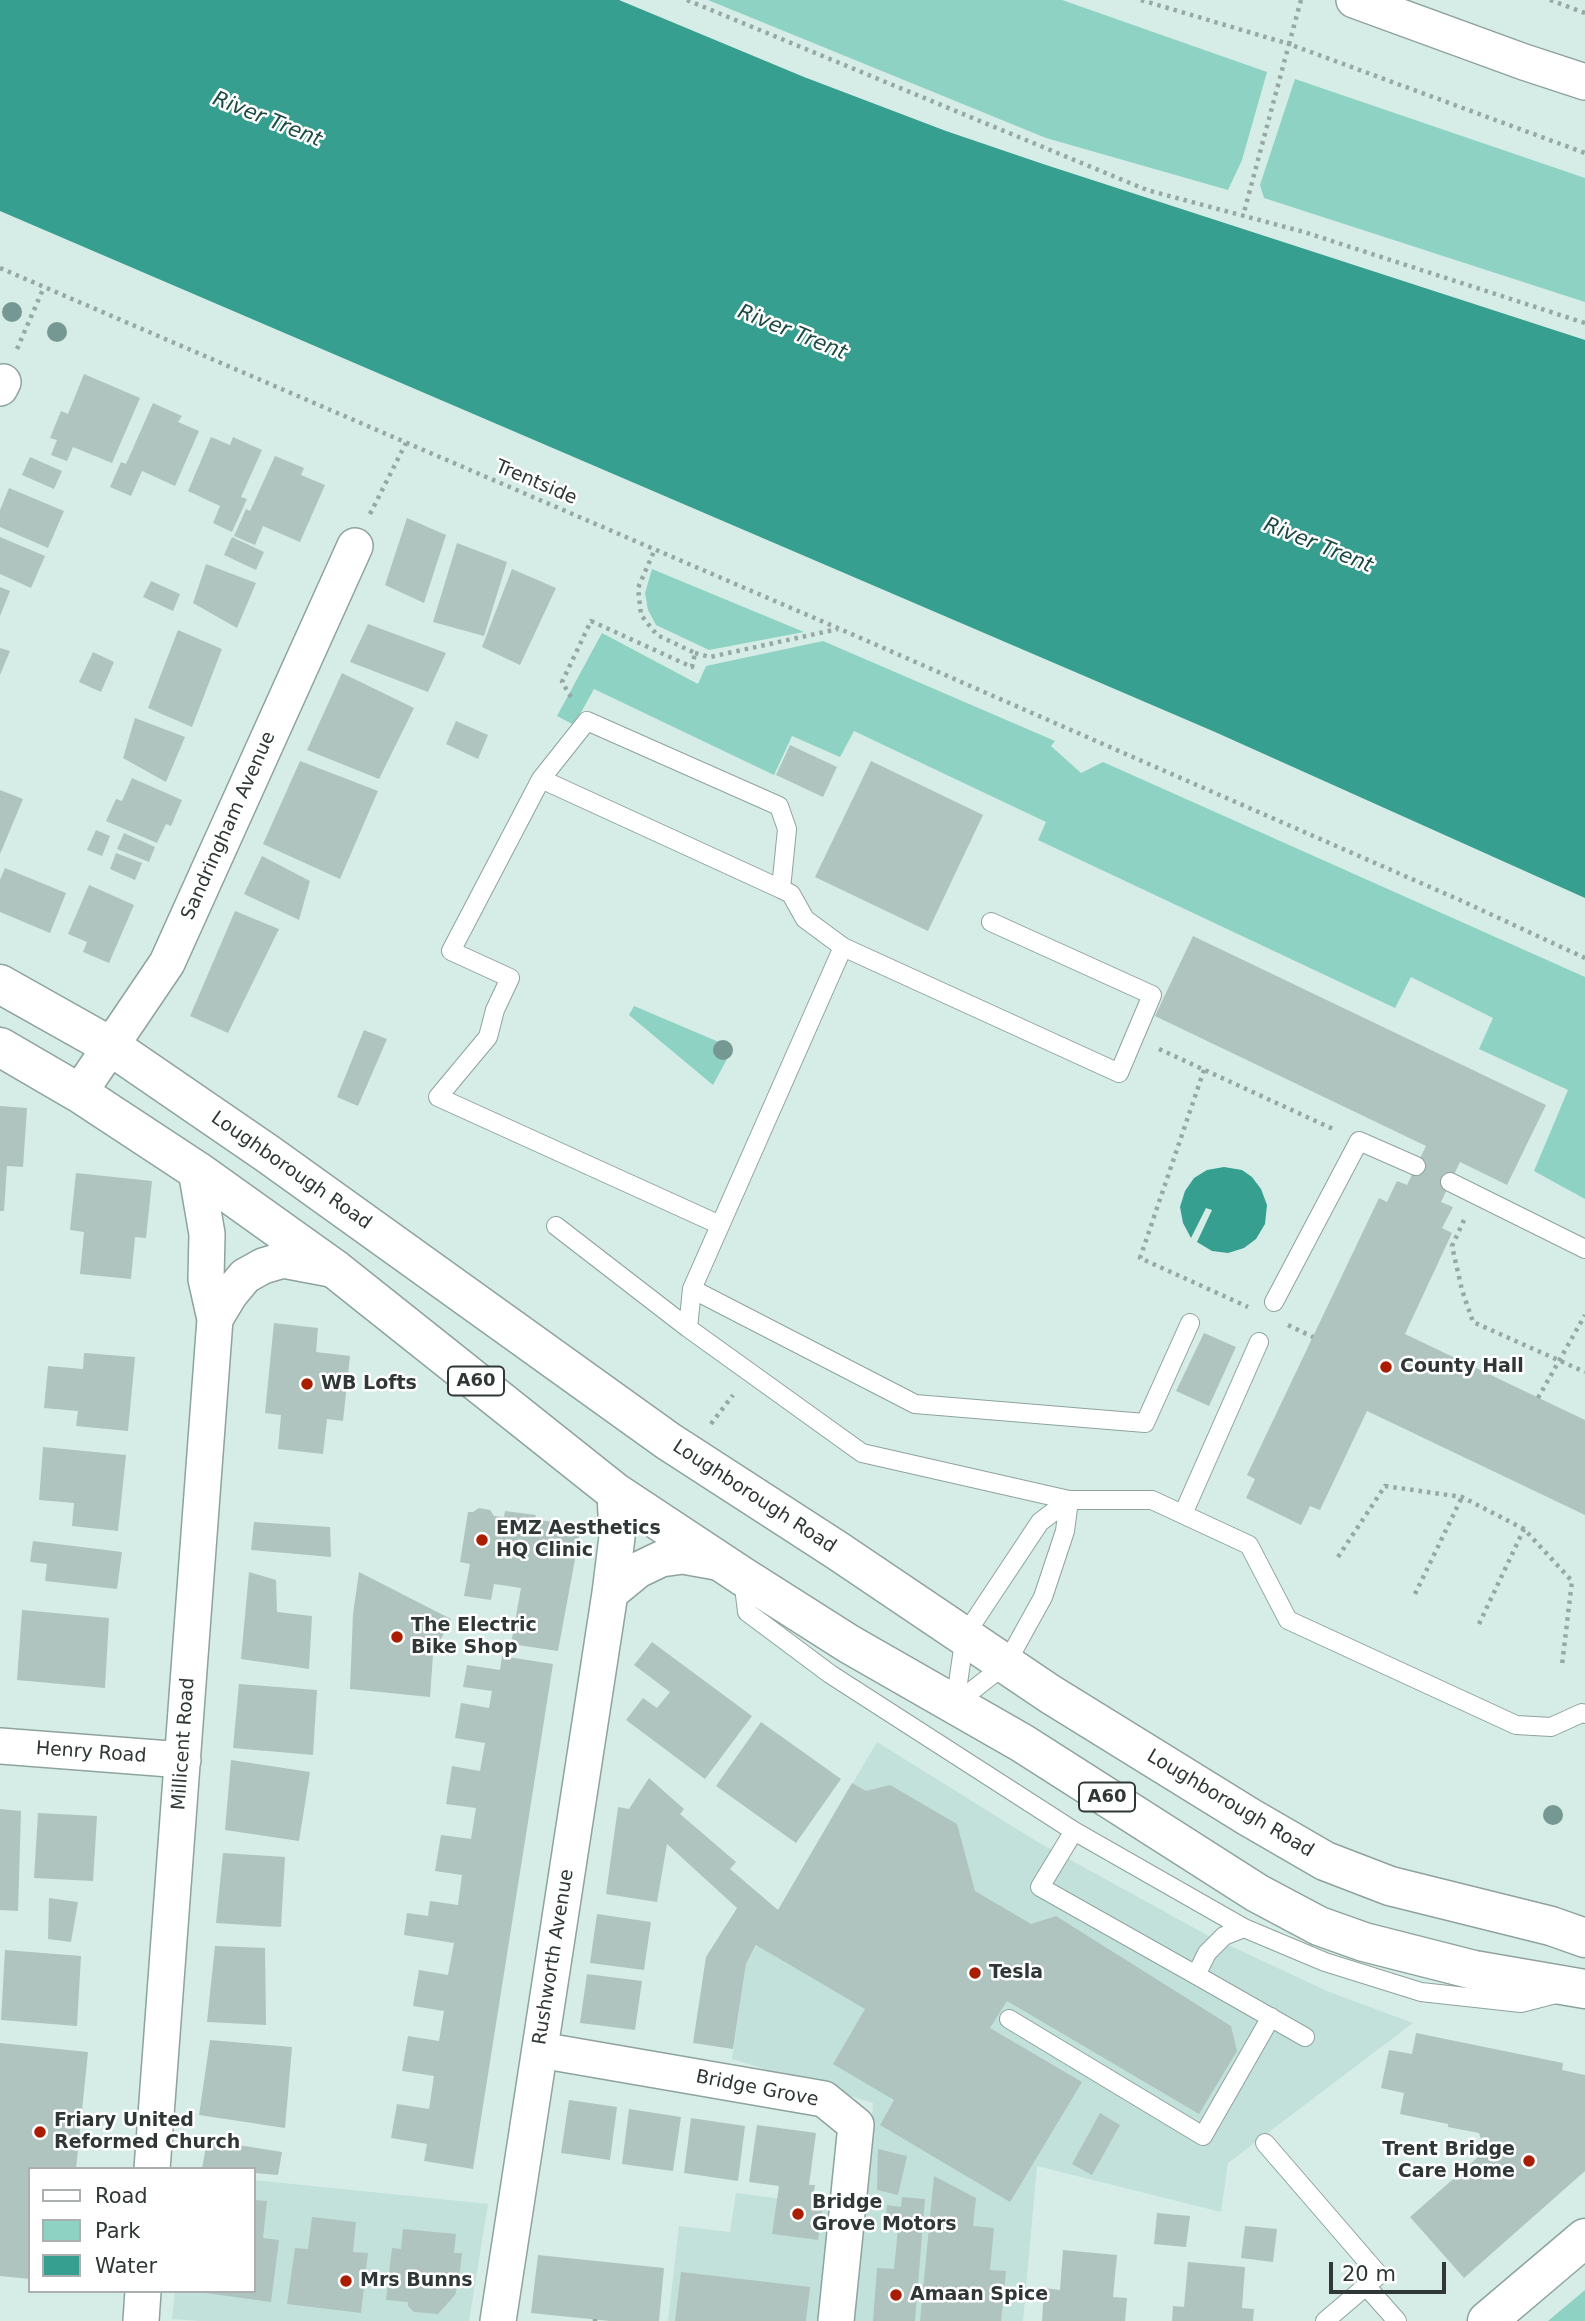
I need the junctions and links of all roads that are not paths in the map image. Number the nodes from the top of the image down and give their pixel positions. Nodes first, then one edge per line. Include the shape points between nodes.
1 (1354, 0) edge
2 (1585, 82) edge
3 (355, 546) road end
4 (541, 779) junction
5 (781, 889) junction
6 (991, 922) dead end
7 (843, 947) junction
8 (0, 984) edge
9 (112, 1046) junction
10 (0, 1047) edge
11 (79, 1093) junction
12 (1416, 1166) dead end
13 (196, 1170) junction
14 (1450, 1182) dead end
15 (720, 1225) junction
16 (556, 1226) dead end
17 (1585, 1249) edge
18 (336, 1270) junction
19 (692, 1289) junction
20 (1276, 1312) road end
21 (215, 1319) junction
22 (1190, 1323) dead end
23 (688, 1328) junction
24 (1259, 1342) dead end
25 (615, 1492) junction
26 (1069, 1500) junction
27 (1183, 1514) junction
28 (732, 1570) junction
29 (610, 1593) junction
30 (965, 1635) junction
31 (1006, 1664) junction
32 (955, 1704) junction
33 (1585, 1714) edge
34 (0, 1746) edge
35 (183, 1760) junction
36 (1074, 1831) junction
37 (1244, 1928) junction
38 (1574, 1928) edge
39 (1196, 1975) junction
40 (1581, 1989) edge
41 (1271, 2017) junction
42 (1009, 2020) dead end
43 (1305, 2037) dead end
44 (540, 2050) junction
45 (1265, 2143) dead end
46 (152, 2167) edge
47 (1585, 2238) edge
48 (1366, 2286) junction
49 (143, 2293) edge
50 (141, 2321) edge
51 (498, 2321) edge
52 (836, 2321) edge
53 (1325, 2321) edge
54 (1397, 2321) edge
55 (1487, 2321) edge

1 - 2 street
3 - 9 street, Sandringham Avenue via 167,963
4 - 5 lane
4 - 5 lane via 587,721 779,806 787,829
4 - 15 lane via 451,951 510,978 488,1037 438,1097
5 - 7 lane via 790,894 805,919
6 - 7 lane via 1152,995 1119,1073
7 - 15 lane
8 - 9 main road, Loughborough Road
9 - 11 street, Sandringham Avenue
9 - 30 main road, Loughborough Road via 668,1441
10 - 11 main road, A60
11 - 13 main road, A60
12 - 20 lane via 1359,1140
13 - 18 main road, A60
13 - 21 street, Millicent Road via 207,1234 206,1279
14 - 17 lane
15 - 19 lane
16 - 23 lane
18 - 21 street, Millicent Road via 283,1260 263,1266 245,1276
18 - 25 main road, A60
19 - 22 lane via 915,1404 1145,1423
19 - 23 lane
21 - 35 street, Millicent Road
23 - 26 lane via 862,1453
24 - 27 lane
25 - 28 main road, A60
25 - 29 street, Rushworth Avenue via 617,1536
26 - 27 lane via 1152,1500
26 - 30 lane via 1040,1522
26 - 31 lane via 1065,1531 1043,1597
27 - 33 lane via 1249,1545 1288,1620 1516,1726 1551,1727
28 - 29 street via 683,1556 661,1559 638,1570
28 - 32 main road, A60
28 - 36 lane, A60 via 747,1612 830,1674
29 - 44 street, Rushworth Avenue
30 - 31 main road, Loughborough Road
30 - 32 lane
31 - 32 lane
31 - 38 main road, Loughborough Road via 1325,1861 1390,1886
32 - 40 main road, A60 via 1256,1893 1319,1926 1411,1955
34 - 35 street, Henry Road
35 - 46 street, Millicent Road
36 - 37 lane, A60
36 - 39 lane via 1040,1887
37 - 39 lane via 1224,1936 1207,1953
37 - 40 lane, A60 via 1325,1962 1421,1992 1521,2003
39 - 41 lane
41 - 42 lane via 1203,2136
41 - 43 lane
44 - 51 street, Rushworth Avenue
44 - 52 street, Bridge Grove via 824,2099 856,2125
45 - 48 lane via 1378,2275
47 - 55 main road
48 - 53 lane
48 - 54 lane
49 - 50 street

